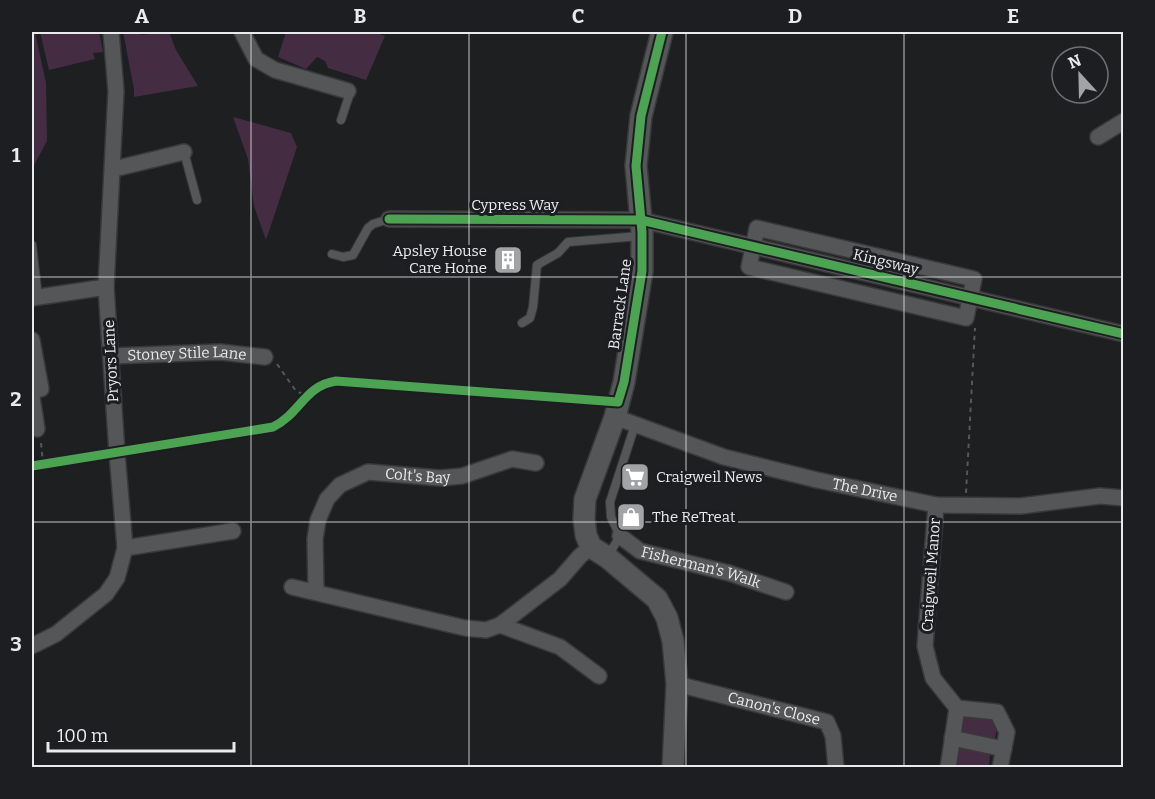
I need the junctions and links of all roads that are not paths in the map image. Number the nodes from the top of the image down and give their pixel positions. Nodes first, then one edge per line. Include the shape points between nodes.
1 (111, 32) edge
2 (242, 32) edge
3 (662, 32) edge
4 (348, 91) joint
5 (341, 120) dead end
6 (1124, 121) edge
7 (1098, 137) dead end
8 (184, 152) joint
9 (114, 169) junction
10 (197, 200) dead end
11 (389, 219) joint
12 (641, 228) junction
13 (32, 245) edge
14 (753, 245) junction
15 (332, 254) dead end
16 (106, 287) junction
17 (35, 298) edge
18 (970, 298) junction
19 (522, 323) dead end
20 (1124, 334) edge
21 (32, 340) edge
22 (111, 356) junction
23 (266, 357) road end
24 (32, 391) edge
25 (32, 397) edge
26 (616, 410) junction
27 (635, 425) junction
28 (37, 429) road end
29 (536, 463) dead end
30 (1124, 498) edge
31 (936, 505) junction
32 (233, 531) dead end
33 (620, 536) junction
34 (125, 548) junction
35 (599, 552) junction
36 (292, 587) dead end
37 (315, 591) junction
38 (786, 592) dead end
39 (500, 625) junction
40 (32, 646) edge
41 (599, 676) dead end
42 (677, 684) junction
43 (957, 708) junction
44 (952, 738) junction
45 (1004, 749) junction
46 (673, 768) edge
47 (836, 768) edge
48 (948, 768) edge
49 (1000, 768) edge

1 - 9 street, Pryors Lane via 116,91
2 - 4 street via 256,59 274,70
3 - 12 street, Barrack Lane via 641,116 636,166
4 - 5 lane via 350,96
6 - 7 street
8 - 9 street
8 - 10 lane
9 - 16 street, Pryors Lane
11 - 12 street, Cypress Way
11 - 15 lane via 368,228 352,255
12 - 14 street
12 - 19 lane via 568,242 537,265 530,318
12 - 26 street, Barrack Lane via 642,271
13 - 17 lane
14 - 18 street via 757,228 974,279
14 - 18 street via 749,267 966,318
16 - 17 street
16 - 22 street, Pryors Lane
18 - 20 street
21 - 24 street via 40,389
22 - 23 street, Stoney Stile Lane via 220,352
22 - 34 street, Pryors Lane
25 - 28 street
26 - 27 street, The Drive
26 - 35 street, Barrack Lane via 585,499 585,527
27 - 31 street, The Drive via 724,457
27 - 33 lane via 610,502 611,517
29 - 37 street, Colt's Bay via 512,459 462,476 440,478 368,472 340,485 327,499 318,520
30 - 31 street, The Drive via 1100,496 1021,506
31 - 43 street, Craigweil Manor via 926,646 933,678
32 - 34 street
33 - 35 lane
33 - 38 street, Fisherman's Walk via 640,551
34 - 40 street, Pryors Lane via 117,578 106,594 56,634
35 - 39 street via 580,556 560,579
35 - 42 street via 657,599 674,641
36 - 37 street
37 - 39 street via 465,628 486,630
39 - 41 street via 560,646
42 - 46 street
42 - 47 street, Canon's Close via 827,722 833,736
43 - 44 street
43 - 45 street via 997,712 1007,732
44 - 45 street
44 - 48 street
45 - 49 street

